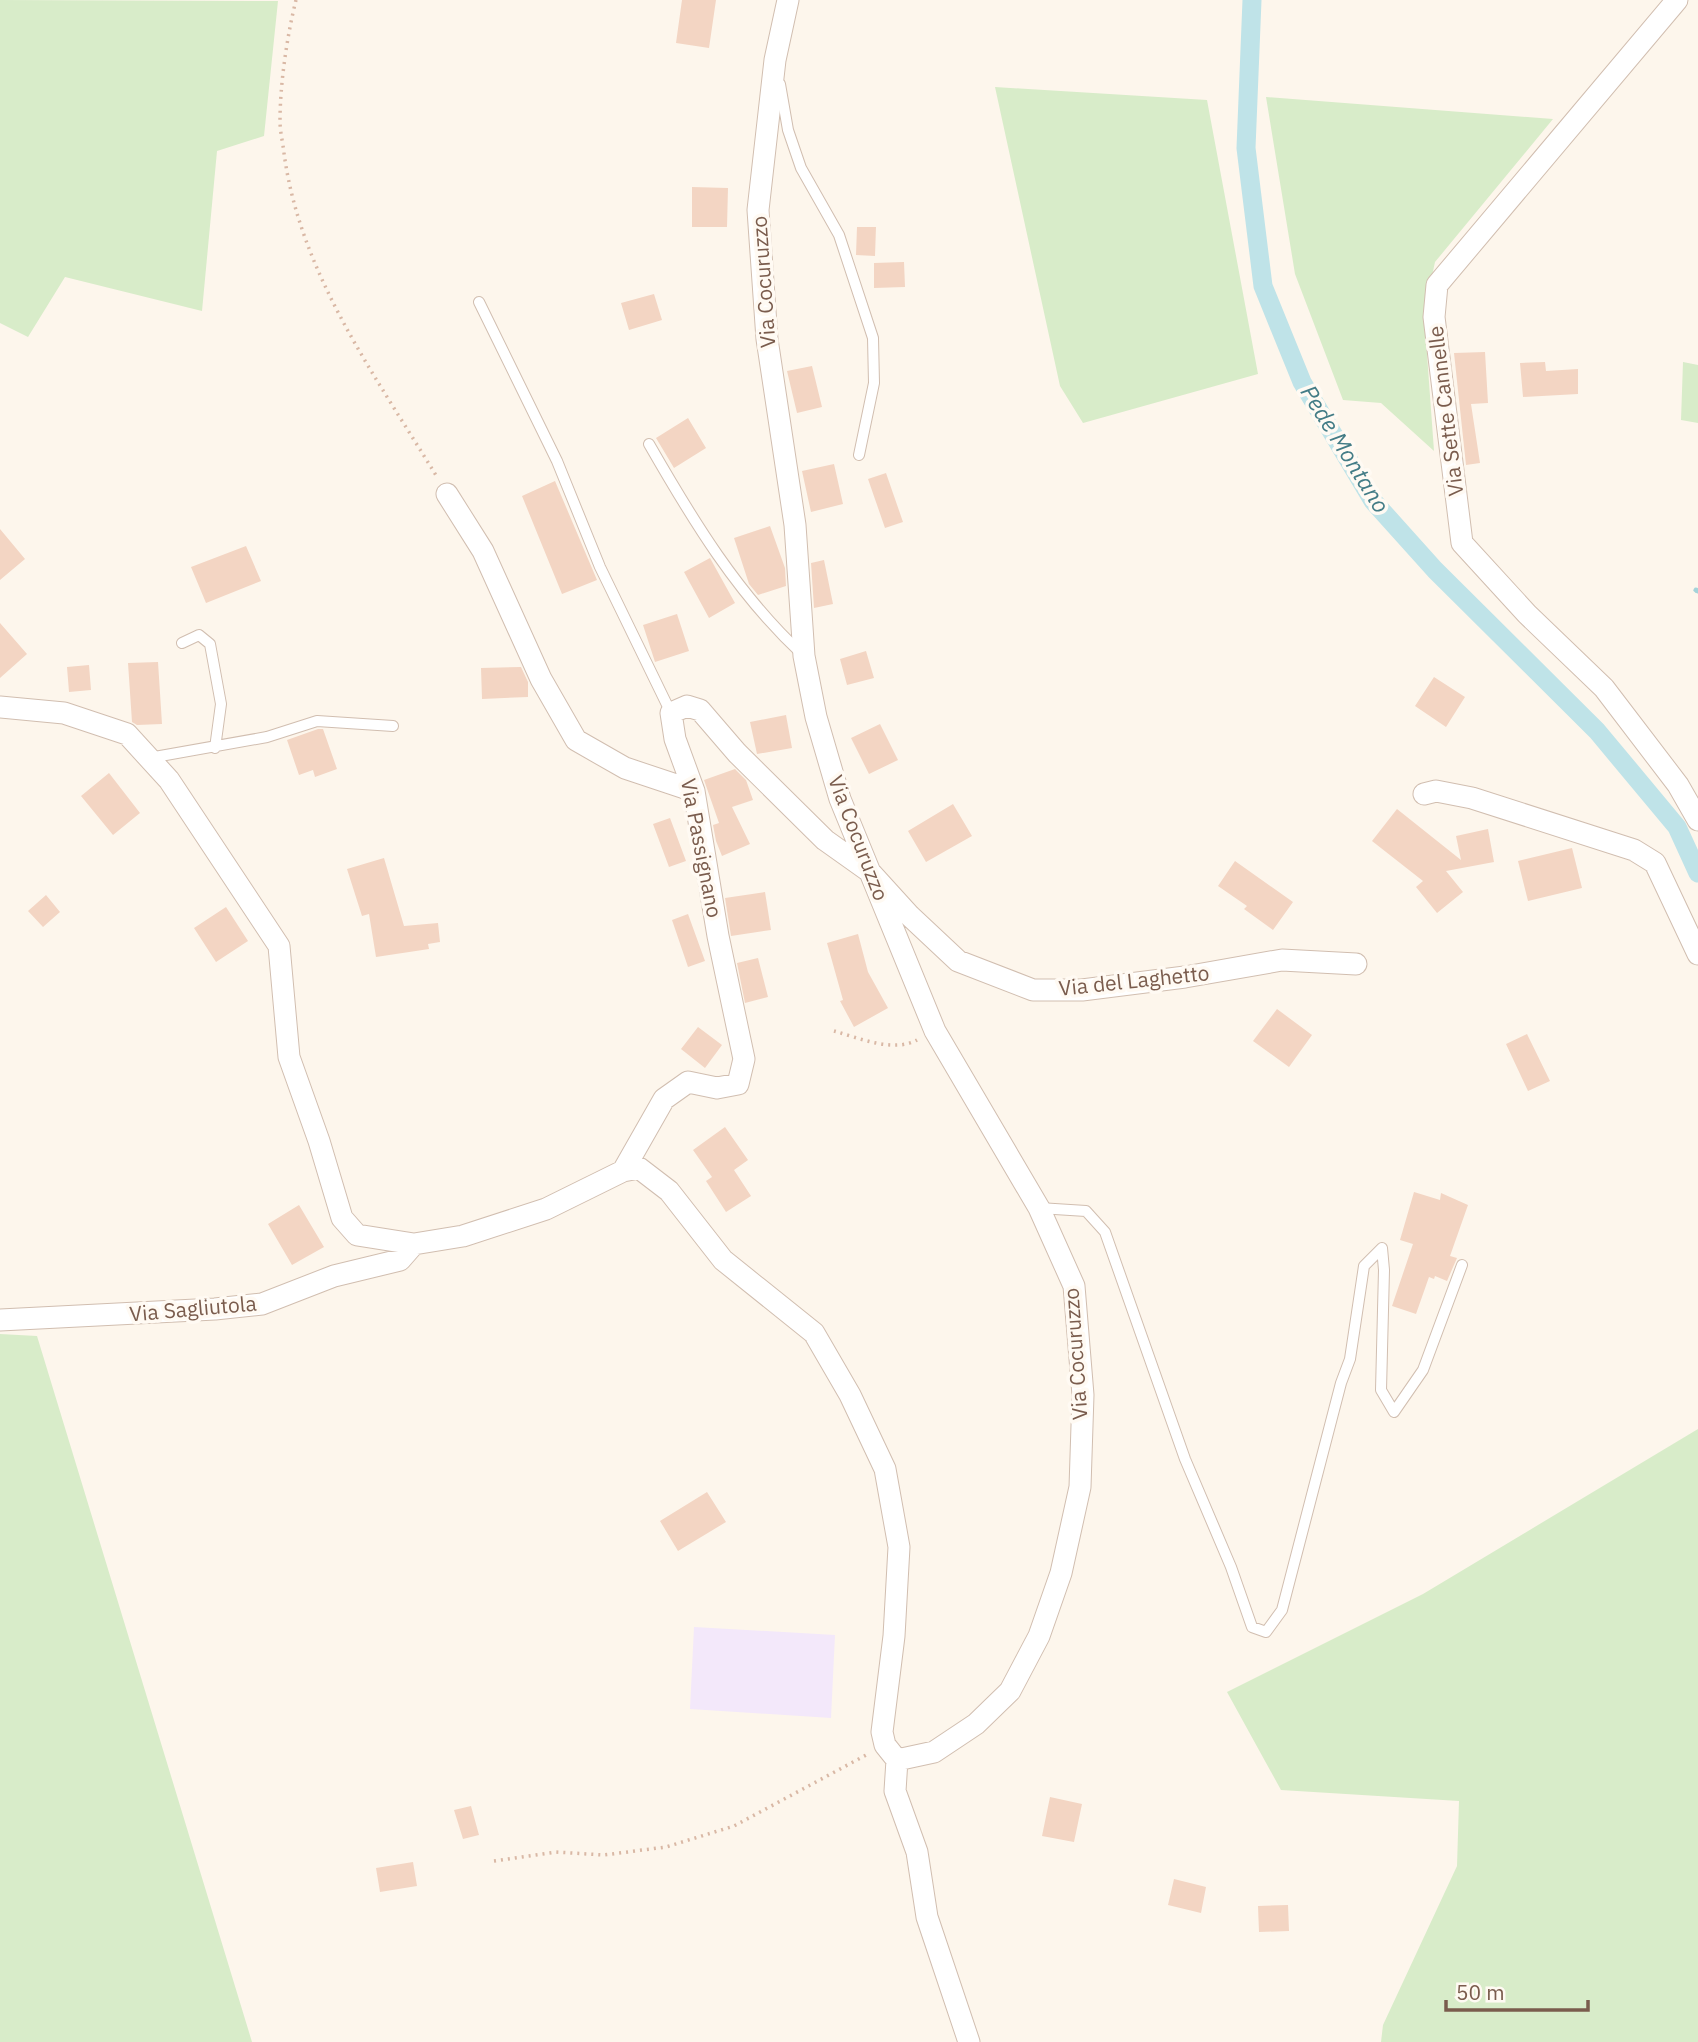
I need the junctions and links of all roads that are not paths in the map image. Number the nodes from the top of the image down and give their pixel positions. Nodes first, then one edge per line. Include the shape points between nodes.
1 (788, 0) edge
2 (1677, 0) edge
3 (775, 60) junction
4 (478, 302) dead end
5 (649, 444) dead end
6 (859, 454) dead end
7 (447, 494) road end
8 (182, 643) dead end
9 (804, 656) junction
10 (0, 707) edge
11 (671, 713) junction
12 (393, 726) dead end
13 (215, 748) junction
14 (149, 758) junction
15 (694, 790) junction
16 (1424, 794) dead end
17 (1698, 820) edge
18 (870, 872) junction
19 (1698, 954) edge
20 (1356, 964) dead end
21 (622, 1171) junction
22 (1039, 1208) junction
23 (414, 1244) junction
24 (1462, 1265) dead end
25 (0, 1320) edge
26 (891, 1752) junction
27 (969, 2042) edge

1 - 3 street, Via Cocuruzzo
2 - 17 street, Via Sette Cannelle via 1437,285 1434,317 1462,543 1604,688 1678,785
3 - 6 lane via 788,130 801,168 839,235 873,338 874,383
3 - 9 street, Via Cocuruzzo via 758,210 767,339 794,525
4 - 11 lane via 557,461 600,567
5 - 9 lane via 746,594
7 - 15 street via 483,551 541,679 576,740 625,768
8 - 13 lane via 199,635 210,644 220,704
9 - 18 street, Via Cocuruzzo via 840,799
10 - 14 street via 64,713 127,734
11 - 15 street, Via Passignano via 675,739
11 - 18 street via 687,706 700,710 825,840
12 - 13 lane via 317,721
13 - 14 lane
14 - 23 street via 169,780 279,946 289,1057 342,1218 358,1235
15 - 21 street, Via Passignano via 744,1059 738,1084 718,1088 688,1082 664,1100
16 - 19 street via 1436,791 1472,798 1634,850 1655,863
18 - 20 street, Via del Laghetto via 958,961 1033,990 1095,988 1282,960
18 - 22 street, Via Cocuruzzo via 935,1031
21 - 23 street via 546,1209 463,1236
21 - 26 street via 639,1168 669,1191 723,1260 814,1333 885,1469 900,1547 882,1732
22 - 24 lane via 1086,1211 1105,1232 1185,1459 1252,1627 1266,1632 1282,1610 1350,1359 1364,1266 1382,1248 1381,1390 1394,1412 1423,1370
22 - 26 street, Via Cocuruzzo via 1074,1286 1083,1395 1080,1487 1061,1573 1039,1636 1010,1691 976,1724 933,1752
23 - 25 street, Via Sagliutola via 400,1260 334,1276 262,1304
26 - 27 street via 895,1791 916,1852 927,1917

